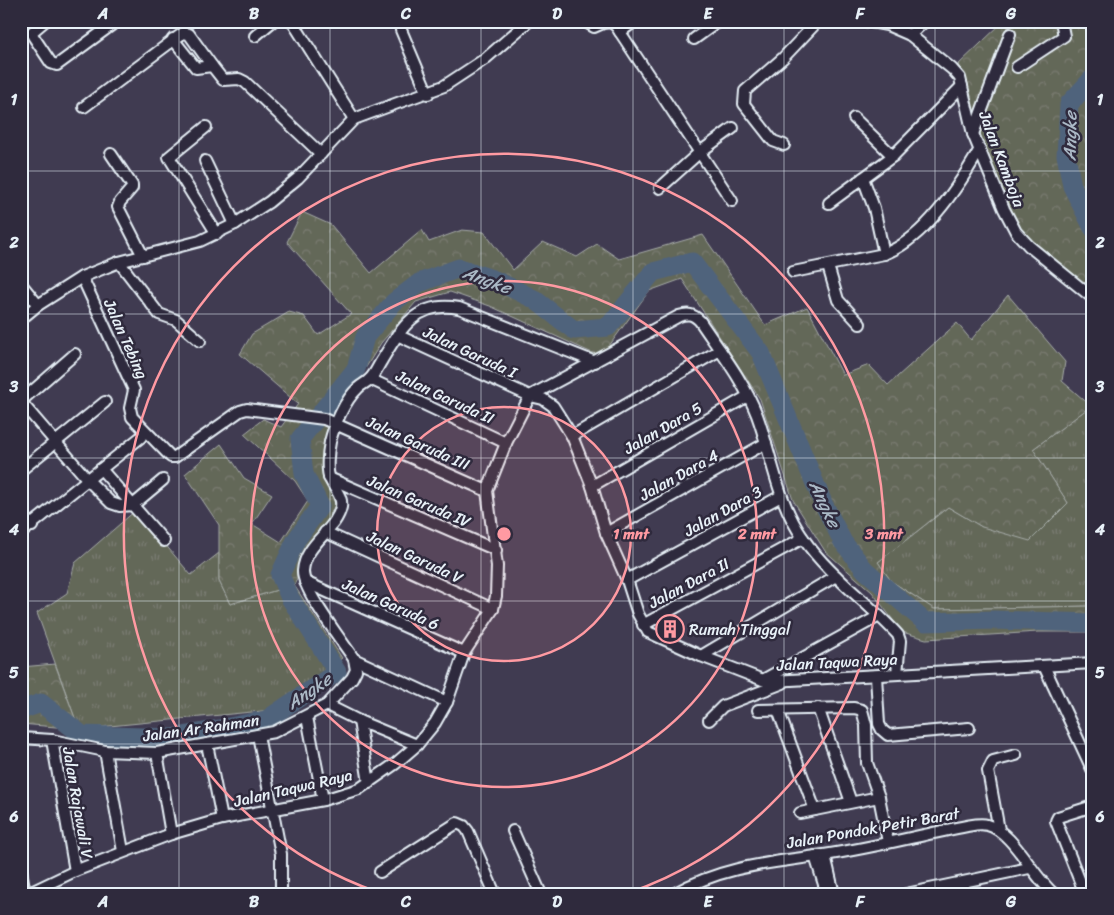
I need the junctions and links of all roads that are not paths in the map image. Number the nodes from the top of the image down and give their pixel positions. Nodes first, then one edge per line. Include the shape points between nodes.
1 (45, 21) edge
2 (118, 21) edge
3 (292, 21) edge
4 (405, 21) edge
5 (529, 21) edge
6 (584, 21) edge
7 (635, 21) edge
8 (719, 21) edge
9 (818, 21) edge
10 (866, 21) edge
11 (925, 21) edge
12 (1061, 21) edge
13 (267, 23) edge
14 (620, 32) junction
15 (1010, 34) dead end
16 (910, 35) junction
17 (255, 36) dead end
18 (173, 39) junction
19 (694, 40) dead end
20 (212, 66) junction
21 (1017, 66) dead end
22 (962, 86) junction
23 (428, 94) junction
24 (84, 107) dead end
25 (854, 118) dead end
26 (354, 119) junction
27 (1093, 119) edge
28 (206, 127) dead end
29 (733, 128) dead end
30 (1093, 132) edge
31 (973, 134) junction
32 (784, 145) dead end
33 (980, 149) junction
34 (700, 152) junction
35 (111, 154) dead end
36 (321, 154) junction
37 (893, 156) junction
38 (205, 162) dead end
39 (863, 178) junction
40 (660, 188) dead end
41 (732, 200) dead end
42 (829, 203) dead end
43 (235, 224) junction
44 (217, 234) junction
45 (884, 254) junction
46 (144, 256) junction
47 (119, 262) junction
48 (828, 266) junction
49 (793, 272) dead end
50 (82, 277) junction
51 (21, 284) edge
52 (1093, 298) edge
53 (38, 305) junction
54 (21, 319) edge
55 (860, 324) dead end
56 (397, 335) junction
57 (200, 341) dead end
58 (720, 350) junction
59 (75, 354) dead end
60 (595, 362) junction
61 (370, 379) junction
62 (530, 396) junction
63 (748, 396) junction
64 (21, 401) edge
65 (105, 402) dead end
66 (337, 423) junction
67 (572, 436) junction
68 (141, 437) dead end
69 (56, 442) junction
70 (506, 443) junction
71 (766, 443) junction
72 (101, 469) junction
73 (21, 470) edge
74 (329, 478) junction
75 (88, 480) junction
76 (163, 480) dead end
77 (592, 486) junction
78 (488, 491) junction
79 (781, 496) junction
80 (133, 505) junction
81 (21, 514) edge
82 (32, 526) junction
83 (325, 532) junction
84 (21, 533) edge
85 (606, 533) junction
86 (803, 538) junction
87 (164, 541) dead end
88 (496, 550) junction
89 (836, 576) junction
90 (627, 580) junction
91 (305, 582) junction
92 (493, 608) junction
93 (879, 616) junction
94 (643, 625) junction
95 (464, 654) junction
96 (701, 656) junction
97 (354, 659) junction
98 (1093, 663) edge
99 (1044, 666) junction
100 (897, 674) junction
101 (876, 676) junction
102 (763, 680) junction
103 (786, 682) junction
104 (447, 702) junction
105 (327, 705) junction
106 (818, 708) junction
107 (758, 710) dead end
108 (778, 710) junction
109 (307, 718) junction
110 (709, 720) dead end
111 (359, 721) junction
112 (969, 728) dead end
113 (258, 735) junction
114 (21, 738) edge
115 (52, 740) junction
116 (207, 744) junction
117 (417, 745) junction
118 (105, 752) junction
119 (157, 752) junction
120 (1016, 755) dead end
121 (1093, 771) edge
122 (369, 783) junction
123 (879, 797) junction
124 (323, 800) junction
125 (851, 802) junction
126 (1093, 806) edge
127 (274, 810) junction
128 (815, 810) junction
129 (800, 813) dead end
130 (222, 819) junction
131 (999, 830) junction
132 (513, 831) dead end
133 (171, 834) junction
134 (888, 842) junction
135 (123, 851) junction
136 (820, 856) junction
137 (1029, 868) junction
138 (21, 870) edge
139 (75, 870) junction
140 (380, 872) dead end
141 (963, 888) edge
142 (26, 894) edge
143 (281, 894) edge
144 (496, 894) edge
145 (541, 894) edge
146 (673, 894) edge
147 (827, 894) edge
148 (834, 894) edge
149 (906, 894) edge
150 (1054, 894) edge
151 (1085, 894) edge

1 - 2 street via 32,32 33,36 51,63 57,65
3 - 26 street
4 - 23 street via 401,30
5 - 23 street via 468,72
6 - 14 street via 594,27 611,22
7 - 14 street
8 - 19 street
9 - 32 street via 745,91 744,104 773,141
10 - 16 street, Jalan Kamboja via 887,25
11 - 16 street
12 - 21 street via 1064,36
13 - 17 street
14 - 34 street
15 - 31 street
16 - 22 street, Jalan Kamboja via 952,68
18 - 20 street via 194,67
18 - 20 street via 183,33 189,34
18 - 24 street
20 - 36 street via 223,80 246,82
22 - 31 street, Jalan Kamboja
22 - 37 street
23 - 26 street
25 - 37 street
26 - 36 street
27 - 30 street
28 - 44 street via 169,156
29 - 34 street
31 - 33 street, Jalan Kamboja
33 - 45 street via 933,217 898,249
33 - 52 street, Jalan Kamboja via 1016,232
34 - 40 street
34 - 41 street
35 - 46 street via 132,185 118,207
36 - 43 street via 269,202
37 - 39 street
38 - 43 street
39 - 42 street
39 - 45 street via 874,208
43 - 44 street
44 - 46 street
45 - 48 street
46 - 47 street
47 - 50 street
47 - 57 street via 159,314 176,320
48 - 49 street
48 - 55 street via 838,300
50 - 53 street
50 - 66 street, Jalan Tebing via 134,390 130,413 171,457 247,409 300,414
51 - 53 street
53 - 54 street
56 - 60 street via 413,317 442,304
56 - 61 street
56 - 62 street, Jalan Garuda I
58 - 60 street via 700,321 688,313
58 - 63 street
58 - 67 street
59 - 64 street
60 - 62 street
61 - 66 street via 348,399
61 - 70 street, Jalan Garuda II
62 - 67 street via 553,406
62 - 70 street, Jalan Taqwa Raya
63 - 71 street
63 - 77 street, Jalan Dara 5
64 - 69 street
65 - 69 street
66 - 74 street via 330,442
66 - 78 street, Jalan Garuda III
67 - 77 street
68 - 72 street
69 - 73 street
69 - 75 street
70 - 78 street, Jalan Taqwa Raya
71 - 79 street
71 - 85 street, Jalan Dara 4
72 - 75 street
72 - 80 street
74 - 83 street via 342,504
74 - 88 street, Jalan Garuda IV
75 - 80 street via 111,503
75 - 82 street
76 - 80 street
77 - 85 street
78 - 88 street, Jalan Taqwa Raya
79 - 86 street
79 - 90 street, Jalan Dara 3
80 - 87 street
81 - 82 street
82 - 84 street
83 - 91 street via 308,555 303,571
83 - 92 street, Jalan Garuda V
85 - 90 street
86 - 89 street
86 - 94 street, Jalan Dara II
88 - 92 street, Jalan Taqwa Raya via 497,582
89 - 93 street
89 - 96 street
90 - 94 street
91 - 95 street, Jalan Garuda 6
91 - 97 street
92 - 95 street, Jalan Taqwa Raya
93 - 100 street via 900,641
93 - 102 street
94 - 96 street, Jalan Taqwa Raya via 648,632
95 - 104 street, Jalan Taqwa Raya
96 - 102 street, Jalan Taqwa Raya
97 - 104 street
97 - 105 street, Jalan Ar Rahman via 356,670 352,678
98 - 99 street, Jalan Taqwa Raya
99 - 100 street, Jalan Taqwa Raya
99 - 121 street
100 - 101 street, Jalan Taqwa Raya
101 - 103 street, Jalan Taqwa Raya
101 - 112 street via 879,724 888,735
102 - 103 street, Jalan Taqwa Raya
103 - 110 street via 729,703
104 - 117 street, Jalan Taqwa Raya via 436,723
105 - 109 street, Jalan Ar Rahman
105 - 111 street
106 - 108 street
106 - 123 street via 862,710 866,725 867,763
106 - 125 street
107 - 108 street
108 - 128 street
109 - 113 street, Jalan Ar Rahman
109 - 124 street
111 - 117 street
111 - 122 street
113 - 116 street, Jalan Ar Rahman
113 - 127 street
114 - 115 street, Jalan Ar Rahman
115 - 118 street, Jalan Ar Rahman
115 - 139 street, Jalan Rajawali V
116 - 119 street, Jalan Ar Rahman
116 - 130 street
117 - 122 street, Jalan Taqwa Raya
118 - 119 street, Jalan Ar Rahman
118 - 135 street
119 - 133 street
120 - 131 street via 993,761 988,771
122 - 124 street, Jalan Taqwa Raya via 359,790
123 - 125 street
123 - 134 street
124 - 127 street, Jalan Taqwa Raya
125 - 128 street
126 - 151 street via 1058,817 1056,821
127 - 130 street, Jalan Taqwa Raya
127 - 143 street via 281,854
128 - 129 street
130 - 133 street, Jalan Taqwa Raya
131 - 134 street, Jalan Pondok Petir Barat via 986,824 967,826
131 - 137 street
132 - 145 street
133 - 135 street, Jalan Taqwa Raya
134 - 136 street, Jalan Pondok Petir Barat
135 - 139 street, Jalan Taqwa Raya
136 - 146 street, Jalan Pondok Petir Barat via 719,873
136 - 147 street
136 - 148 street
137 - 141 street
137 - 150 street
138 - 142 street
139 - 142 street, Jalan Taqwa Raya
140 - 144 street via 457,823 468,831
141 - 149 street

